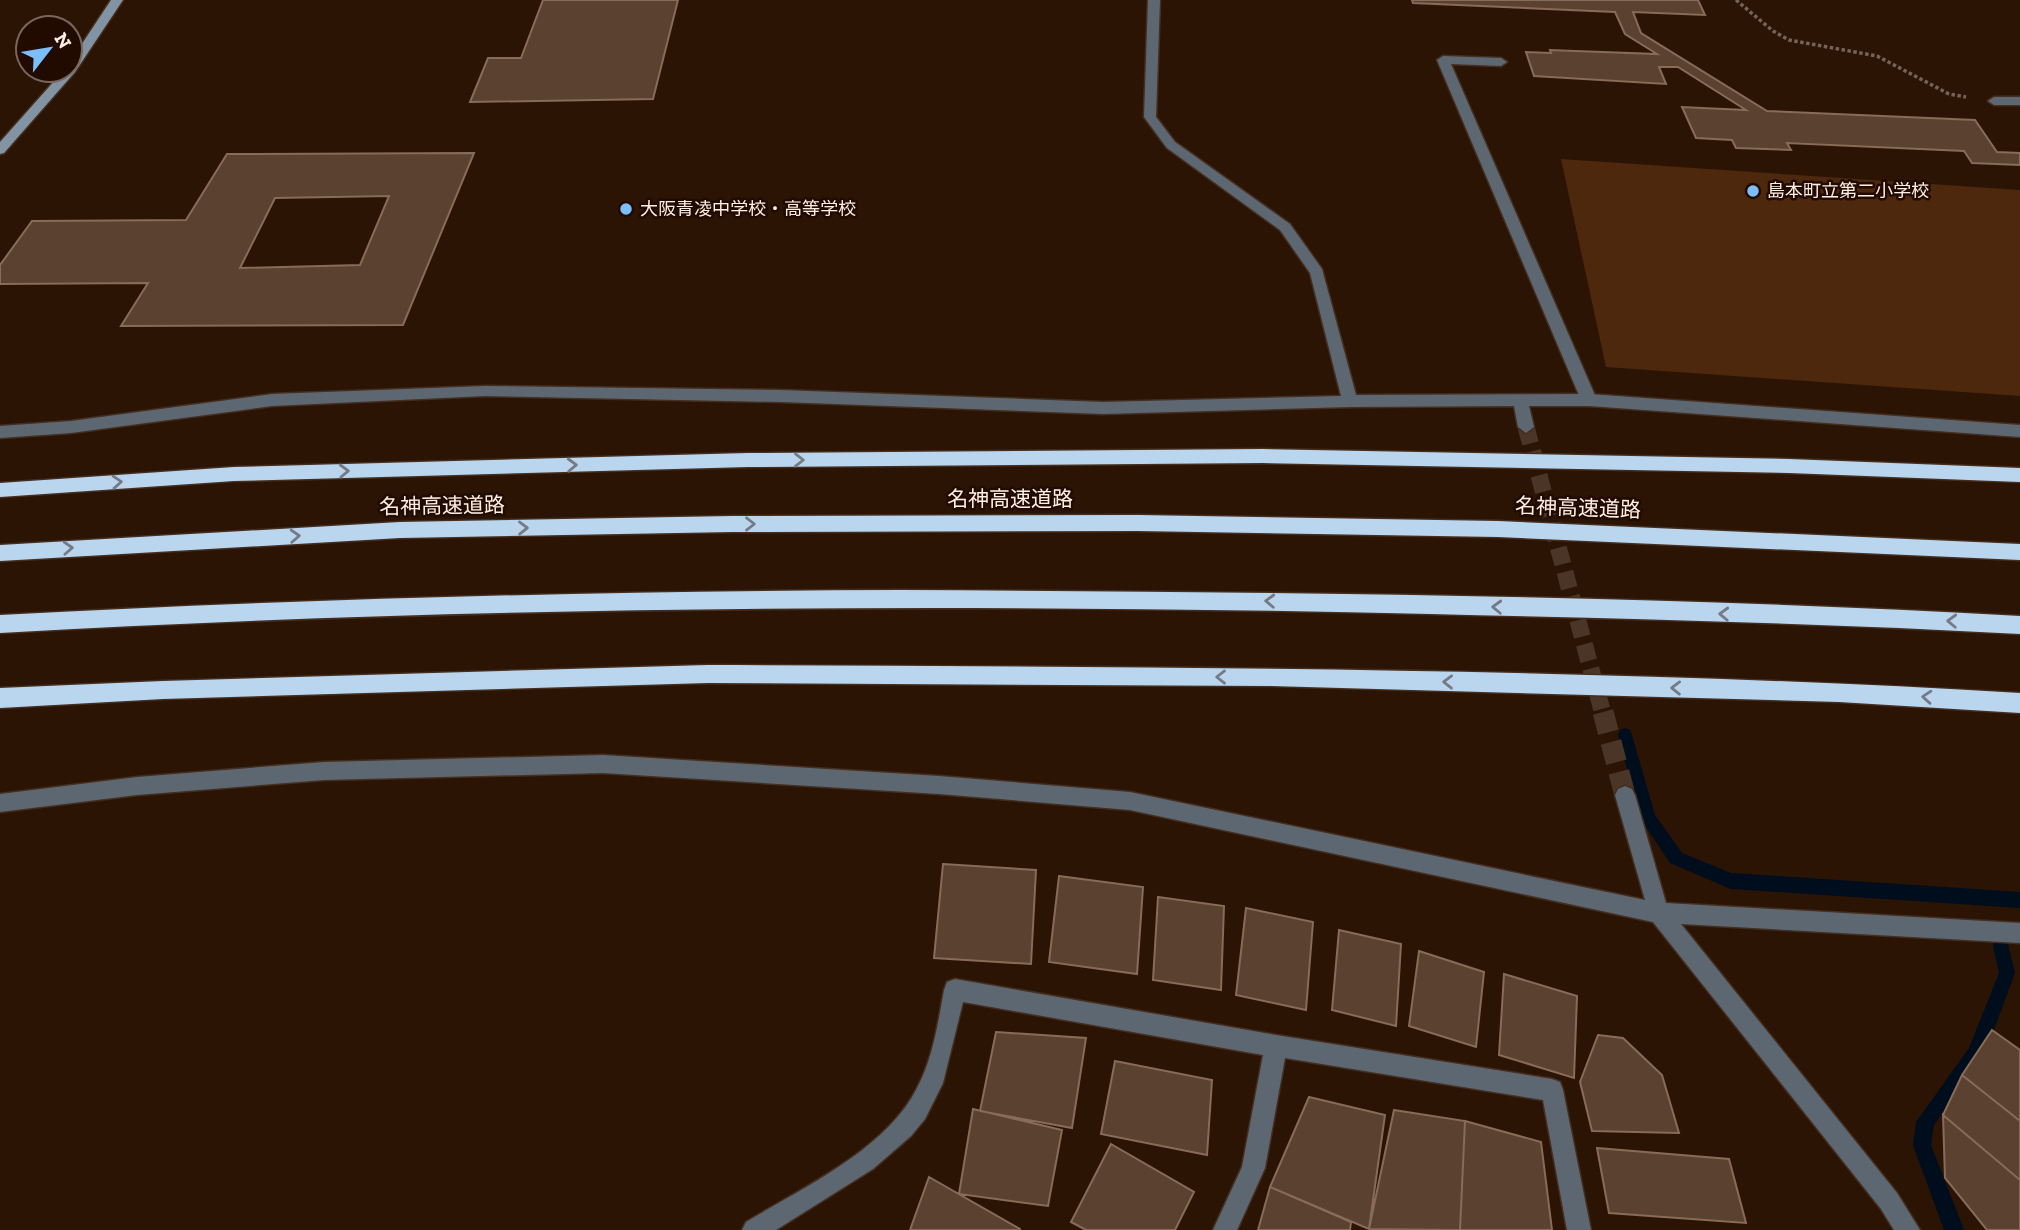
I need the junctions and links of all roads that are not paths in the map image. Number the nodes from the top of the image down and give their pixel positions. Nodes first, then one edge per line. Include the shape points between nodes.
1 (117, 0) edge
2 (1154, 0) edge
3 (1501, 62) dead end
4 (1994, 101) road end
5 (2020, 101) edge
6 (0, 150) edge
7 (1520, 399) junction
8 (1590, 400) junction
9 (1350, 401) junction
10 (1526, 427) tunnel mouth
11 (2020, 431) edge
12 (0, 432) edge
13 (2020, 475) edge
14 (0, 490) edge
15 (2020, 552) edge
16 (0, 553) edge
17 (0, 624) edge
18 (2020, 625) edge
19 (0, 698) edge
20 (2020, 703) edge
21 (1625, 795) tunnel mouth
22 (0, 803) edge
23 (1659, 913) junction
24 (2020, 933) edge
25 (1276, 1046) junction
26 (754, 1230) edge
27 (1226, 1230) edge
28 (1579, 1230) edge
29 (1908, 1230) edge

1 - 6 street via 71,69
2 - 9 street via 1150,117 1171,145 1285,227 1317,272
3 - 8 street via 1443,60
4 - 5 street
7 - 8 street
7 - 9 street
7 - 10 street
8 - 11 street
9 - 12 street via 1103,408 485,391 272,400
14 -> 13 highway, 名神高速道路 via 234,474 706,461 1249,456 1775,465
16 -> 15 highway, 名神高速道路 via 400,530 1110,523 1498,529
18 -> 17 highway via 1146,598 752,597 381,604
20 -> 19 highway via 1839,692 1271,677 722,674
21 - 23 street
22 - 23 street via 136,786 324,771 603,764 939,785 1130,802
23 - 24 street
23 - 29 street
25 - 26 street via 955,990 943,1054 916,1112 875,1153
25 - 27 street via 1253,1168
25 - 28 street via 1552,1090

